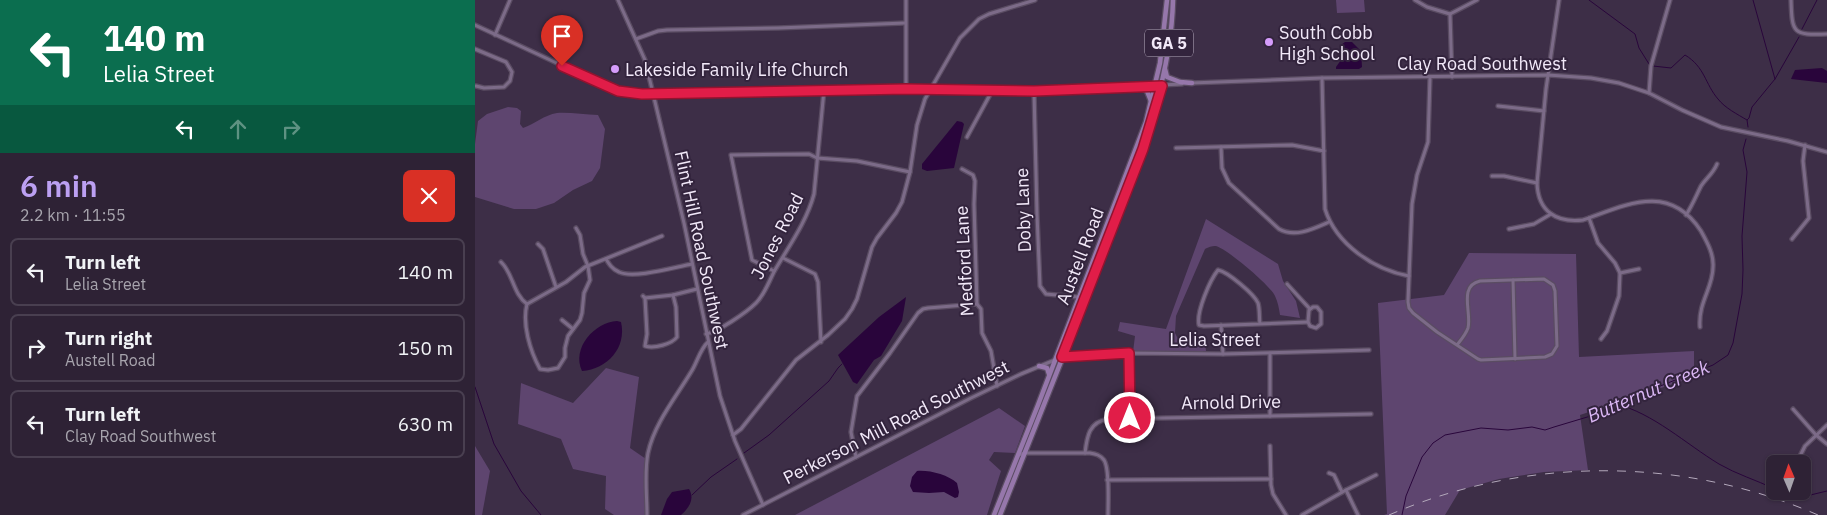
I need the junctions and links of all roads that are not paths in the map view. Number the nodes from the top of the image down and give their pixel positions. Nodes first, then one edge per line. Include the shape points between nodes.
1 (510, 0) edge
2 (618, 0) edge
3 (906, 0) edge
4 (1035, 0) edge
5 (1167, 0) edge
6 (1173, 0) edge
7 (1415, 0) edge
8 (1477, 0) edge
9 (1559, 0) edge
10 (1670, 0) edge
11 (1791, 0) edge
12 (1450, 14) junction
13 (905, 23) junction
14 (475, 25) edge
15 (1827, 34) edge
16 (495, 35) junction
17 (636, 39) junction
18 (475, 49) edge
19 (1165, 68) junction
20 (1548, 75) junction
21 (1430, 77) junction
22 (1452, 77) junction
23 (1322, 78) junction
24 (1192, 83) junction
25 (477, 86) dead end
26 (1138, 86) junction
27 (1155, 86) junction
28 (1162, 86) junction
29 (906, 89) junction
30 (824, 90) junction
31 (931, 90) junction
32 (992, 91) junction
33 (1034, 91) junction
34 (1649, 92) junction
35 (652, 94) junction
36 (1151, 102) junction
37 (1497, 106) dead end
38 (1544, 111) junction
39 (967, 137) dead end
40 (1805, 145) junction
41 (1176, 148) dead end
42 (1221, 148) junction
43 (1323, 151) junction
44 (1827, 152) edge
45 (817, 158) junction
46 (1717, 164) dead end
47 (963, 169) dead end
48 (910, 172) junction
49 (1492, 176) dead end
50 (1537, 183) junction
51 (1551, 214) junction
52 (1686, 215) junction
53 (1589, 218) junction
54 (1329, 222) junction
55 (576, 228) dead end
56 (1509, 229) dead end
57 (662, 236) dead end
58 (1793, 239) dead end
59 (538, 244) dead end
60 (605, 258) junction
61 (783, 258) junction
62 (501, 262) dead end
63 (692, 264) junction
64 (588, 266) junction
65 (1639, 269) dead end
66 (774, 271) junction
67 (1620, 273) junction
68 (1409, 276) junction
69 (1513, 280) junction
70 (1287, 284) dead end
71 (556, 287) junction
72 (697, 289) junction
73 (673, 295) junction
74 (1078, 297) junction
75 (527, 304) junction
76 (977, 304) junction
77 (1310, 309) junction
78 (562, 320) dead end
79 (1308, 322) junction
80 (1260, 324) junction
81 (1221, 325) junction
82 (1700, 327) dead end
83 (573, 329) junction
84 (707, 334) junction
85 (1601, 339) dead end
86 (708, 342) junction
87 (821, 342) junction
88 (1457, 345) junction
89 (1369, 350) dead end
90 (1129, 353) junction
91 (1270, 353) junction
92 (1223, 354) junction
93 (1062, 357) junction
94 (1055, 359) junction
95 (1515, 359) junction
96 (1039, 366) junction
97 (1049, 374) junction
98 (997, 386) junction
99 (1793, 409) dead end
100 (1371, 414) dead end
101 (1270, 416) junction
102 (1130, 418) junction
103 (1827, 425) edge
104 (733, 435) junction
105 (1816, 435) junction
106 (1827, 444) edge
107 (1270, 446) dead end
108 (1025, 453) junction
109 (1085, 453) junction
110 (1017, 455) junction
111 (1800, 455) edge
112 (856, 457) junction
113 (1329, 473) dead end
114 (1376, 475) dead end
115 (1271, 479) junction
116 (1107, 480) junction
117 (1344, 491) junction
118 (763, 505) junction
119 (647, 515) edge
120 (743, 515) edge
121 (994, 515) edge
122 (1000, 515) edge
123 (1108, 515) edge
124 (1286, 515) edge
125 (1302, 515) edge
126 (1358, 515) edge

1 - 16 street
2 - 17 street, Flint Hill Road Southwest
3 - 13 street
4 - 31 street via 989,14 969,28 953,49
5 - 27 main road, Austell Road / GA 5
6 - 19 main road, Austell Road / GA 5
7 - 12 street
8 - 12 street
9 - 20 street
10 - 34 street via 1651,66
11 - 15 street via 1791,22 1796,30 1803,34
12 - 22 street
13 - 17 street via 667,30
13 - 29 street
14 - 16 street, Clay Road Southwest
16 - 35 street, Clay Road Southwest via 618,91
17 - 35 street, Flint Hill Road Southwest via 645,60
18 - 25 street via 506,62 512,72 504,87
19 - 24 main road via 1167,77
19 - 28 main road, Austell Road / GA 5
20 - 22 street, Clay Road Southwest
20 - 34 street, Clay Road Southwest via 1604,79
20 - 38 street
21 - 22 street, Clay Road Southwest
21 - 23 street, Clay Road Southwest
21 - 68 street via 1428,142 1412,204
23 - 24 street, Clay Road Southwest
23 - 43 street
24 - 28 street, Clay Road Southwest
26 - 27 street, Clay Road Southwest
26 - 33 street, Clay Road Southwest
26 - 36 main road via 1147,91
27 - 28 street, Clay Road Southwest
27 - 36 main road, Austell Road / GA 5
28 - 93 main road, Austell Road / GA 5 via 1143,149
29 - 30 street, Clay Road Southwest
29 - 31 street, Clay Road Southwest
30 - 35 street, Clay Road Southwest
30 - 45 street, Jones Road
31 - 32 street, Clay Road Southwest
31 - 48 street via 917,125
32 - 33 street, Clay Road Southwest
32 - 39 street
33 - 74 street, Doby Lane via 1041,286 1046,294
34 - 40 street, Clay Road Southwest via 1721,128
35 - 63 street, Flint Hill Road Southwest
36 - 74 main road, Austell Road / GA 5 via 1140,140
37 - 38 street
38 - 50 street
40 - 44 street, Clay Road Southwest
40 - 58 street via 1803,161 1809,218
41 - 42 street
42 - 43 street via 1292,145
42 - 54 street via 1222,168 1229,183 1279,229 1293,234
43 - 54 street via 1325,209
45 - 48 street via 857,161
45 - 61 street, Jones Road via 811,207
45 - 66 street via 809,154 731,154 752,260
46 - 52 street
47 - 76 street, Medford Lane via 973,175 975,181
48 - 87 street via 897,213 872,247 852,309
49 - 50 street
50 - 51 street via 1543,205
51 - 53 street via 1567,221
51 - 56 street via 1534,224
52 - 53 street via 1661,202 1644,200
52 - 82 street via 1697,224 1713,260 1712,276 1700,309
53 - 67 street via 1599,244
54 - 68 street via 1356,251 1389,270
55 - 64 street
57 - 60 street
59 - 71 street via 543,248
60 - 63 street via 615,270 627,275
60 - 64 street
61 - 66 street, Jones Road
61 - 87 street via 815,274
62 - 75 street
63 - 72 street, Flint Hill Road Southwest
64 - 71 street
64 - 83 street via 590,280 584,293 580,320
65 - 67 street
66 - 84 street, Jones Road via 755,304
67 - 85 street via 1619,296
68 - 88 street via 1408,306
69 - 88 street via 1480,281 1471,285 1467,295 1468,326
69 - 95 street
69 - 95 street via 1544,279 1553,284 1557,332 1557,346 1551,354
70 - 77 street
71 - 75 street
72 - 73 street
72 - 84 street, Flint Hill Road Southwest
73 - 73 street via 644,297 645,346 650,348 677,337
74 - 94 main road, Austell Road / GA 5
75 - 83 street via 525,321 533,355 540,369 558,368 563,363
76 - 98 street, Medford Lane via 981,309 982,333 991,351
76 - 112 street via 928,308 917,313 857,396 851,432
77 - 79 street
77 - 79 street via 1319,308 1321,322 1314,328
78 - 83 street
79 - 80 street
80 - 81 street
80 - 81 street via 1259,308 1252,295 1230,275 1218,270 1198,319 1199,325
81 - 92 street
84 - 86 street, Flint Hill Road Southwest
86 - 104 street, Flint Hill Road Southwest
86 - 119 street via 659,424 651,445 647,470
87 - 104 street via 796,360
88 - 95 street via 1483,360
89 - 91 street, Lelia Street
90 - 92 street, Lelia Street
90 - 93 street, Lelia Street
90 - 102 street
91 - 92 street, Lelia Street
91 - 101 street
93 - 94 street, Perkerson Mill Road Southwest
93 - 108 main road, Austell Road / GA 5
94 - 96 street, Perkerson Mill Road Southwest
94 - 97 main road, Austell Road / GA 5
96 - 97 main road via 1047,368
96 - 98 street, Perkerson Mill Road Southwest
97 - 110 main road, Austell Road / GA 5
98 - 112 street, Perkerson Mill Road Southwest
99 - 105 street
100 - 101 street, Arnold Drive
101 - 102 street, Arnold Drive
102 - 109 street, Arnold Drive via 1095,423 1088,433
103 - 105 street
104 - 118 street, Flint Hill Road Southwest
105 - 106 street
105 - 111 street
107 - 115 street
108 - 109 street
108 - 110 street
108 - 122 main road, Austell Road / GA 5
109 - 116 street via 1103,459
110 - 121 main road, Austell Road / GA 5
112 - 118 street, Perkerson Mill Road Southwest
113 - 117 street via 1334,475
114 - 117 street
115 - 116 street
115 - 124 street via 1273,494
116 - 123 street
117 - 125 street
117 - 126 street
118 - 120 street, Perkerson Mill Road Southwest

